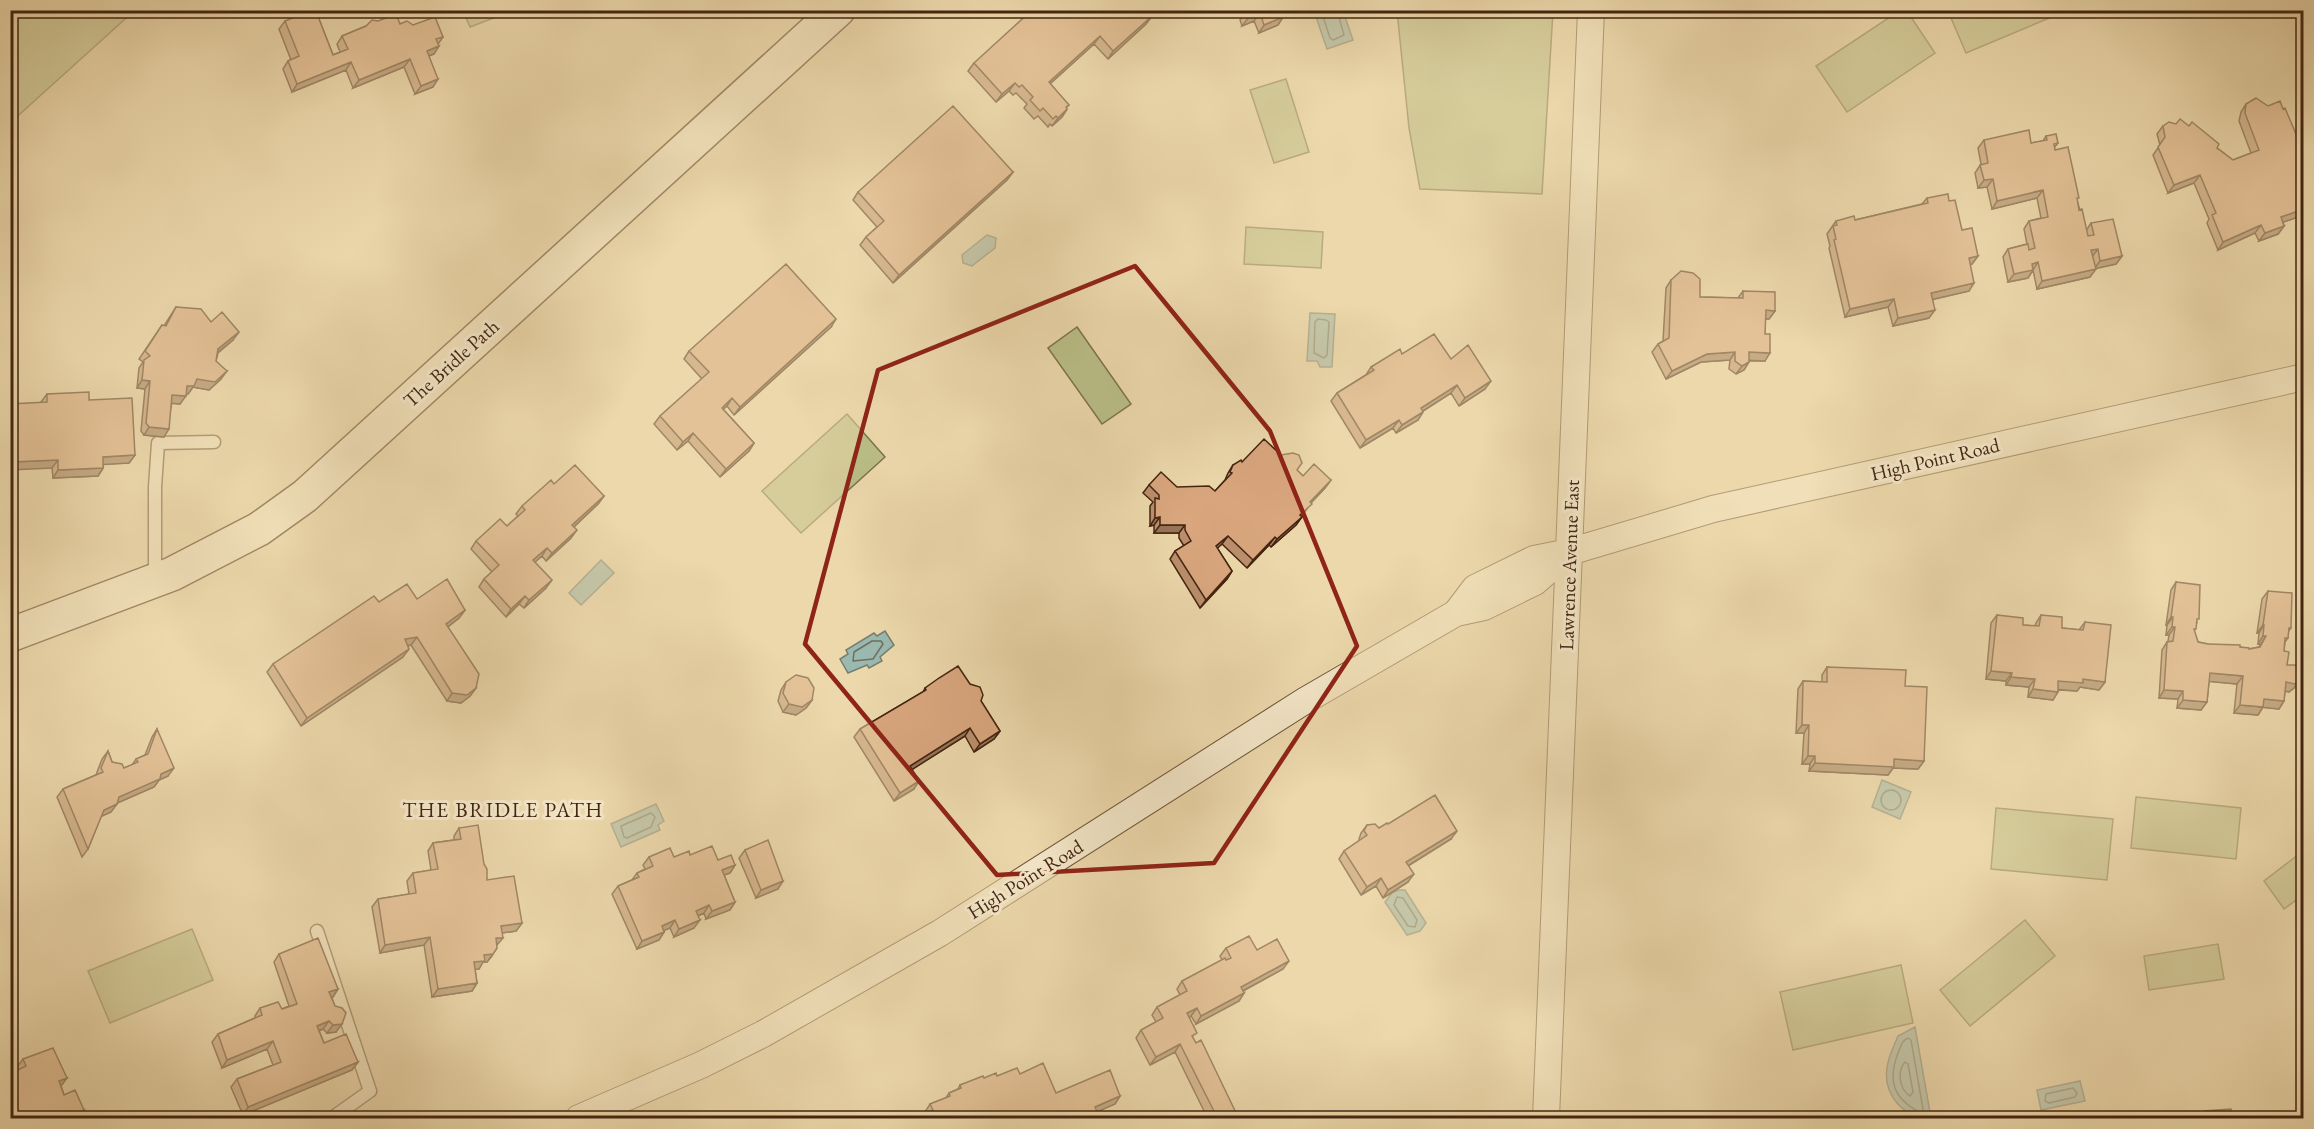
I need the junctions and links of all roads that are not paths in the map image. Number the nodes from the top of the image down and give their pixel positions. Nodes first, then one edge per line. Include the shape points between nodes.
1 (838, 10) edge
2 (1591, 10) edge
3 (2304, 377) edge
4 (214, 442) dead end
5 (1569, 552) junction
6 (155, 580) junction
7 (10, 634) edge
8 (317, 931) dead end
9 (308, 1119) edge
10 (313, 1119) edge
11 (332, 1119) edge
12 (579, 1119) edge
13 (1546, 1119) edge

1 - 6 street, The Bridle Path via 305,496 259,529
2 - 5 street, Lawrence Avenue East
3 - 5 street, High Point Road via 1713,509
4 - 6 lane via 158,443
5 - 12 street, High Point Road via 1535,582 1484,607 1456,613 1306,699 940,933 763,1034
5 - 13 street, Lawrence Avenue East
6 - 7 street, The Bridle Path
8 - 11 lane via 370,1091
9 - 10 lane

